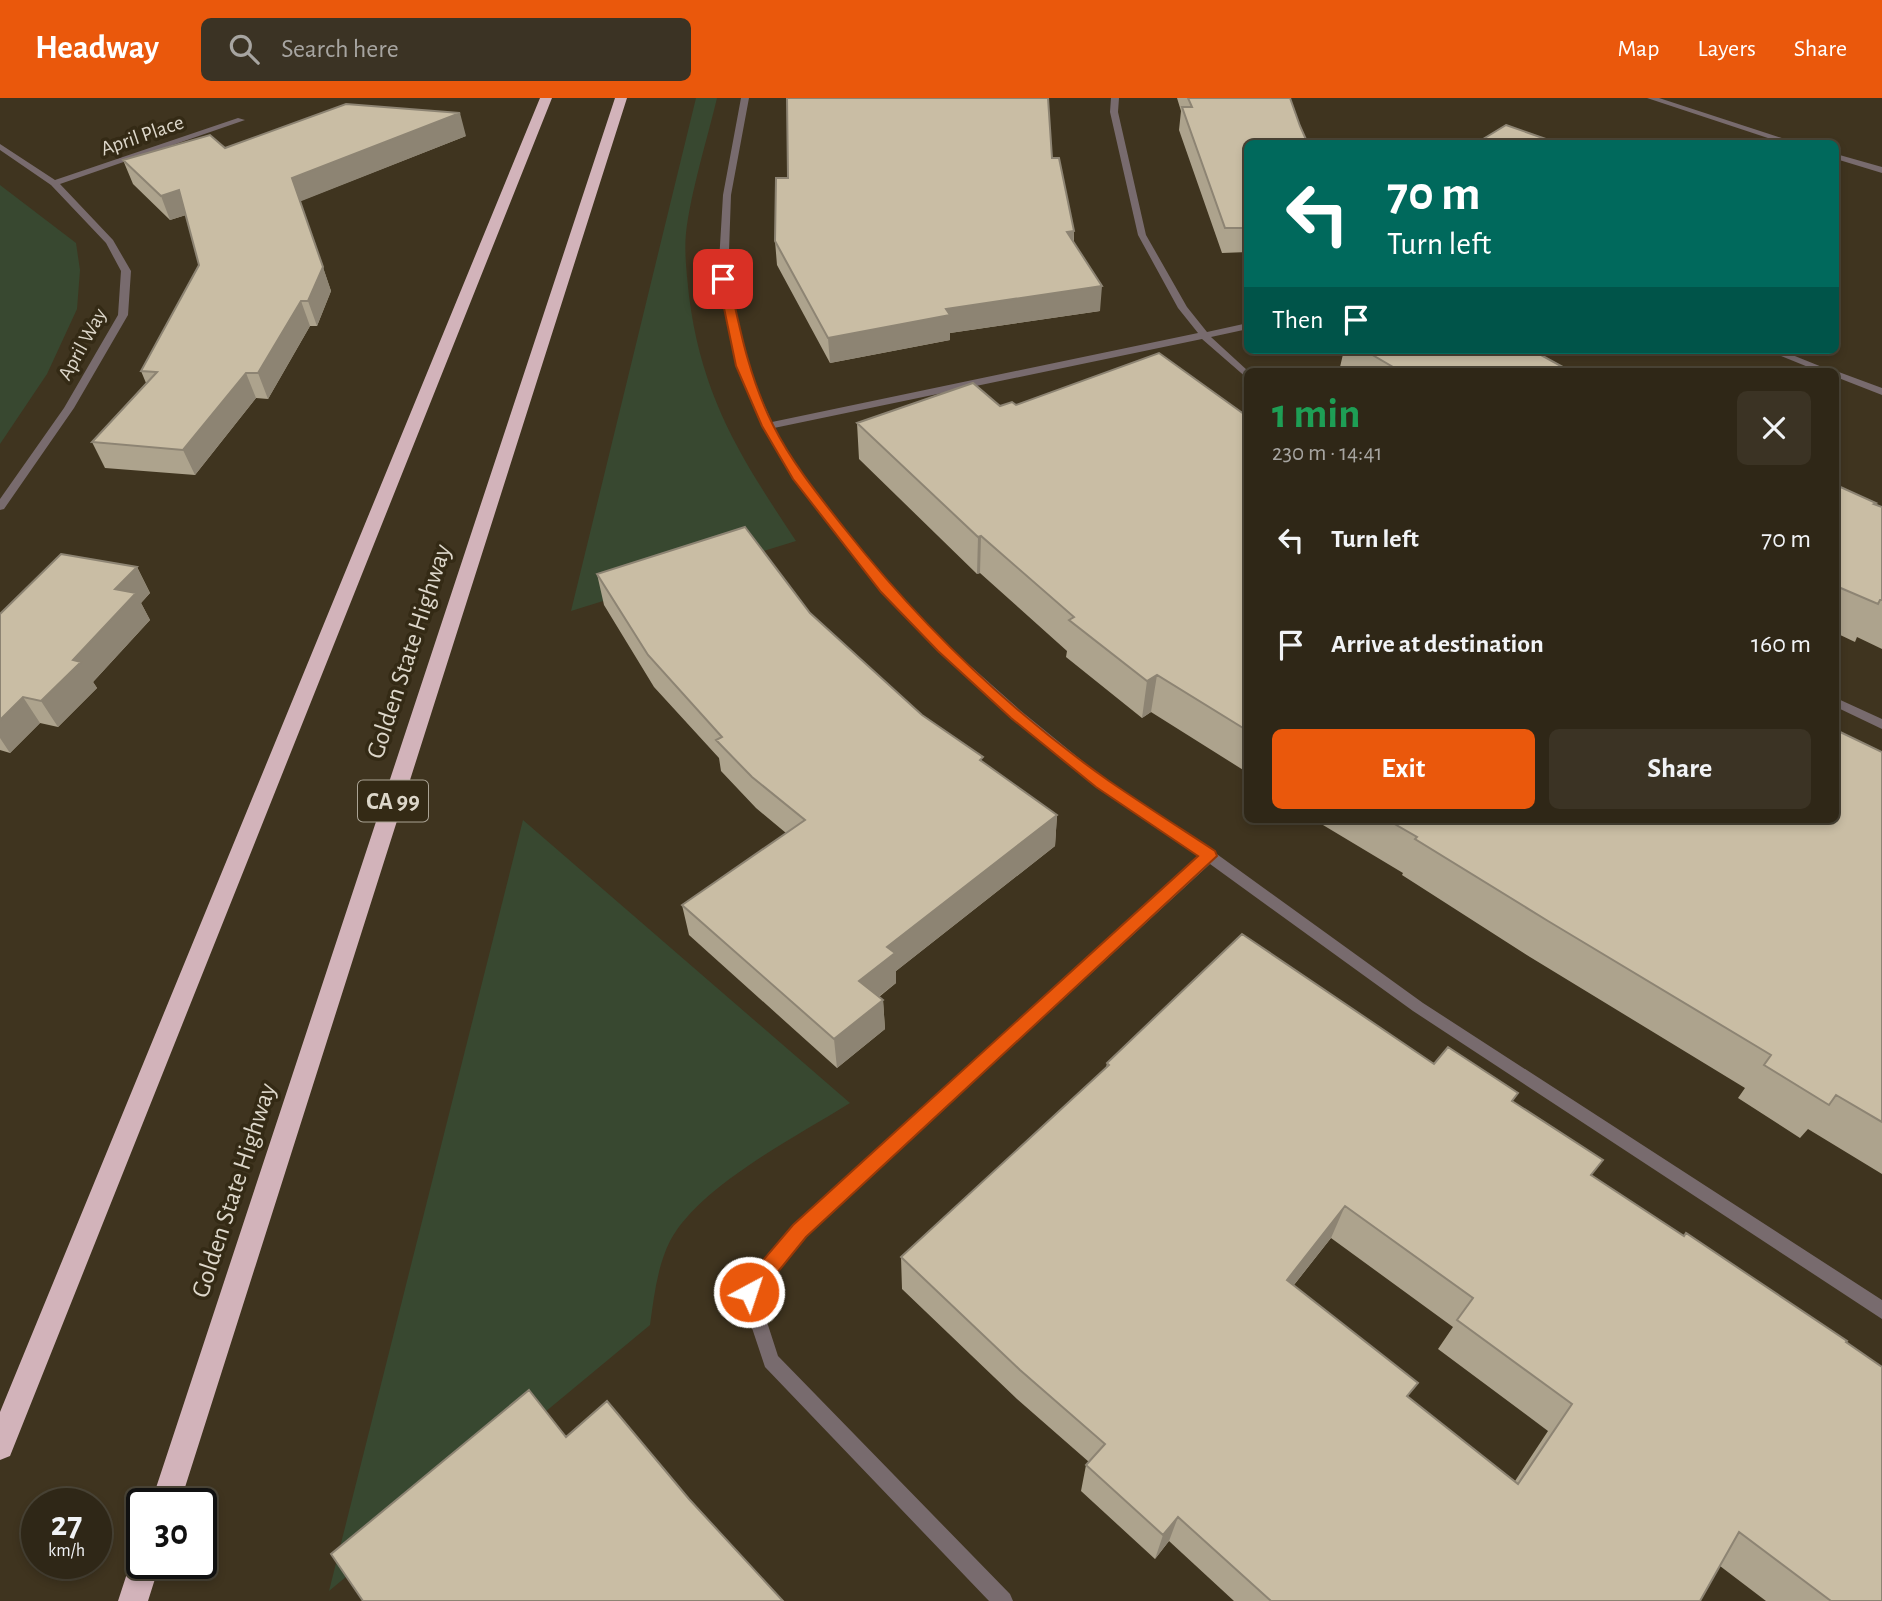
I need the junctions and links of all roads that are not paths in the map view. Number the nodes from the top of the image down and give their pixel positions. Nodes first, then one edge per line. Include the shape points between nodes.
1 (546, 98) edge
2 (621, 98) edge
3 (745, 98) edge
4 (1115, 98) edge
5 (1651, 98) edge
6 (241, 120) dead end
7 (1775, 137) junction
8 (1772, 140) edge
9 (1784, 140) edge
10 (0, 146) edge
11 (1839, 157) edge
12 (1882, 170) edge
13 (54, 183) junction
14 (1244, 327) edge
15 (1205, 336) junction
16 (1782, 354) edge
17 (1819, 368) edge
18 (1244, 372) edge
19 (1839, 375) edge
20 (1882, 392) edge
21 (768, 426) junction
22 (0, 507) edge
23 (1839, 703) edge
24 (1882, 724) edge
25 (1209, 856) junction
26 (1882, 1310) edge
27 (0, 1446) edge
28 (170, 1488) edge
29 (140, 1579) edge
30 (133, 1601) edge
31 (1003, 1601) edge

1 - 27 highway
2 - 28 highway, Golden State Highway / CA 99
3 - 21 street via 727,195 723,279 742,366
4 - 15 street via 1114,112 1142,235 1183,308
5 - 7 street
6 - 13 street, April Place
7 - 8 street
7 - 9 street
10 - 13 street, April Way
11 - 12 street
13 - 22 street, April Way via 110,242 126,271 123,315 69,408
14 - 15 street
15 - 18 street
15 - 21 street
16 - 17 street
19 - 20 street
21 - 25 street via 797,477 839,532 885,589 943,648 1102,783
23 - 24 street
25 - 26 street via 1418,1007
25 - 31 street via 799,1231 749,1292 771,1361
29 - 30 highway

